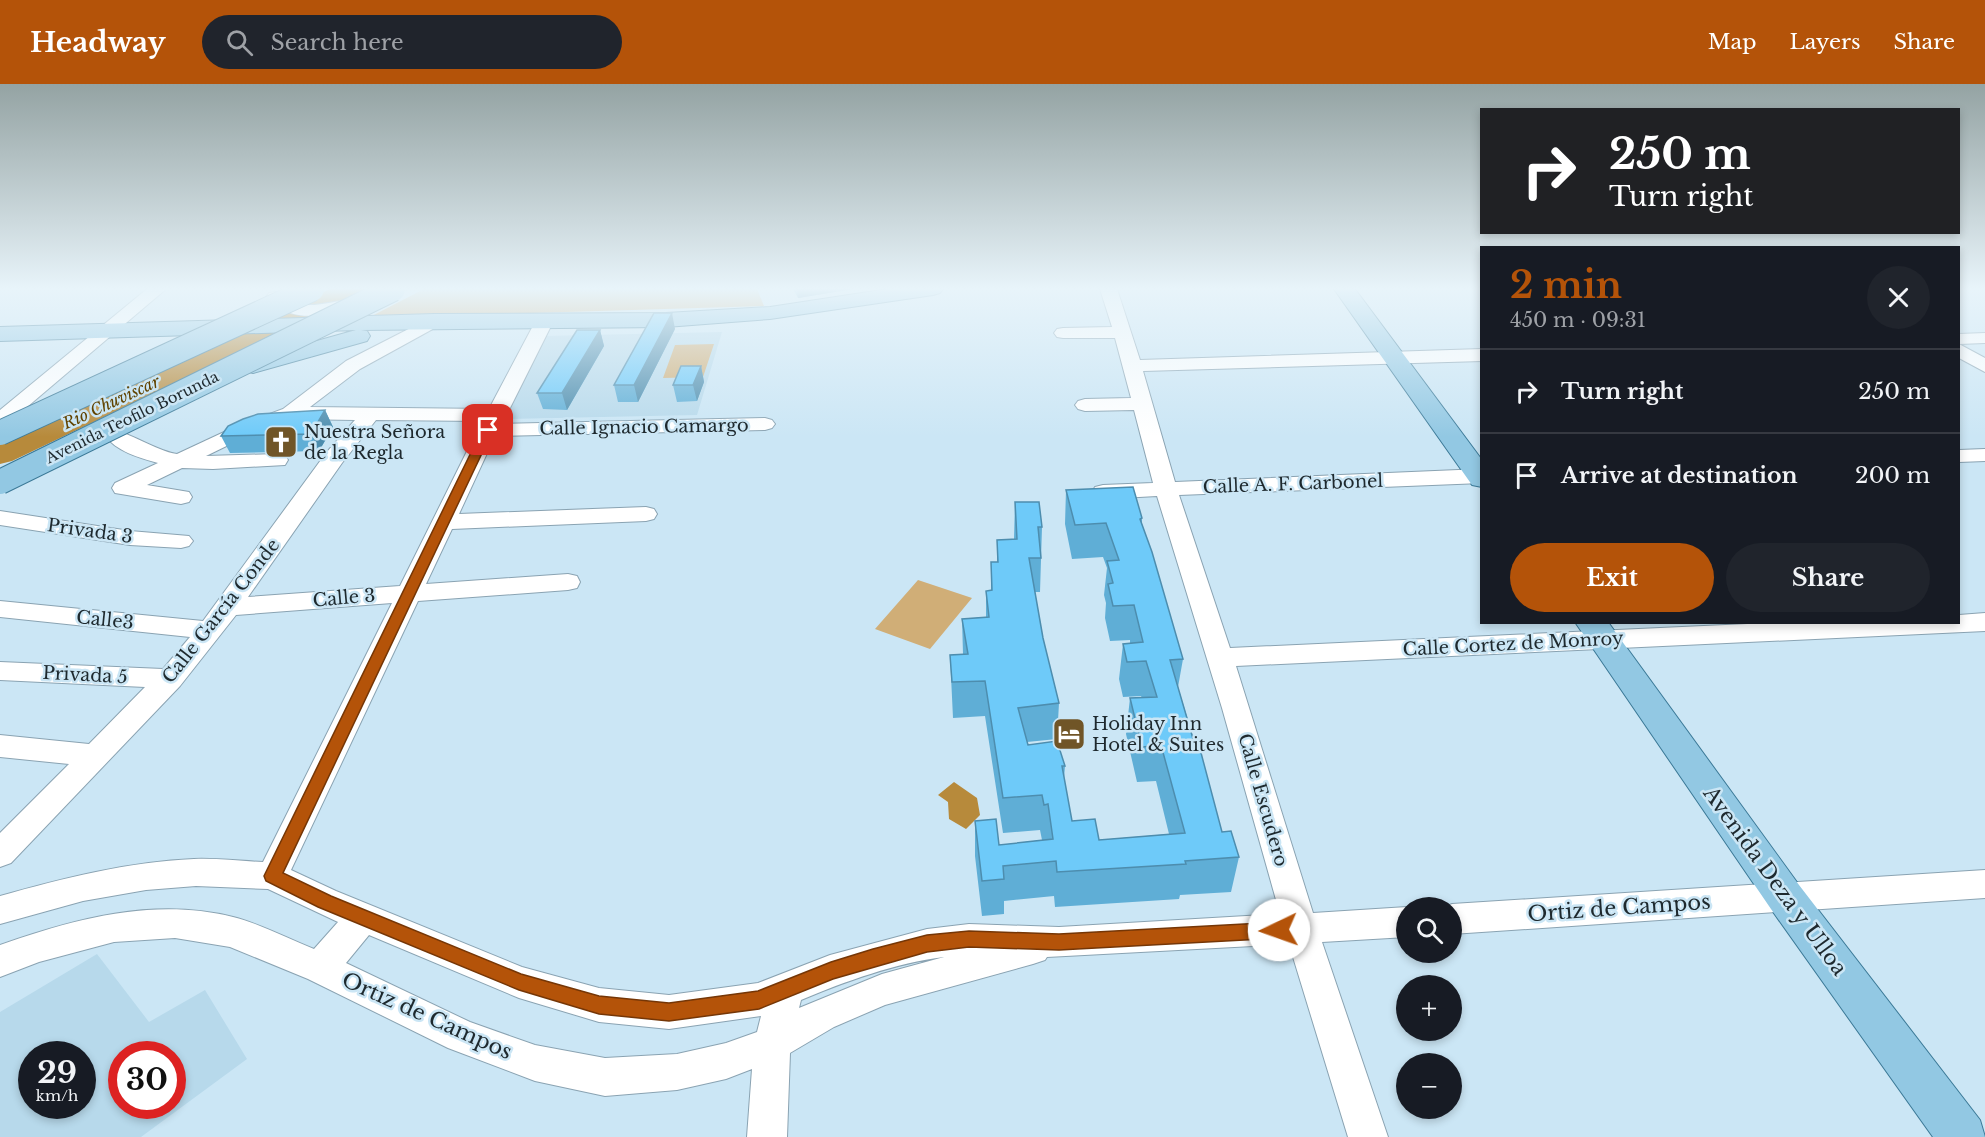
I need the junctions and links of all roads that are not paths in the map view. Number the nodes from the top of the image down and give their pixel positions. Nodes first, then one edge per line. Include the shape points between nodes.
1 (102, 338) edge
2 (186, 338) edge
3 (206, 338) edge
4 (298, 338) edge
5 (298, 338) edge
6 (361, 338) edge
7 (397, 338) edge
8 (536, 338) edge
9 (1125, 338) edge
10 (1380, 338) edge
11 (1981, 338) edge
12 (1960, 339) edge
13 (1960, 351) edge
14 (1480, 355) edge
15 (1395, 358) junction
16 (253, 366) junction
17 (1132, 366) junction
18 (1985, 366) edge
19 (1142, 404) junction
20 (1084, 405) dead end
21 (290, 413) junction
22 (371, 413) junction
23 (0, 421) edge
24 (492, 423) junction
25 (765, 424) dead end
26 (0, 433) edge
27 (115, 435) junction
28 (1985, 455) edge
29 (1960, 456) edge
30 (277, 460) dead end
31 (176, 462) junction
32 (1480, 476) edge
33 (1480, 477) edge
34 (0, 482) edge
35 (1166, 490) junction
36 (1103, 492) edge
37 (0, 494) edge
38 (181, 497) dead end
39 (646, 514) dead end
40 (0, 518) edge
41 (444, 522) junction
42 (181, 541) dead end
43 (568, 582) dead end
44 (411, 593) junction
45 (228, 608) junction
46 (0, 609) edge
47 (1985, 621) edge
48 (1960, 622) edge
49 (1869, 624) edge
50 (210, 630) junction
51 (1598, 631) edge
52 (1220, 658) junction
53 (0, 671) edge
54 (170, 679) junction
55 (0, 746) edge
56 (94, 756) junction
57 (0, 855) edge
58 (272, 876) junction
59 (1985, 884) edge
60 (1785, 897) junction
61 (0, 910) edge
62 (364, 917) junction
63 (1462, 918) edge
64 (1396, 923) edge
65 (1301, 929) junction
66 (1059, 942) junction
67 (0, 961) edge
68 (320, 968) junction
69 (785, 990) junction
70 (772, 1044) junction
71 (767, 1137) edge
72 (1368, 1137) edge
73 (1962, 1137) edge

1 - 23 street
2 - 23 street
3 - 26 main road, bridge
4 - 34 main road, Avenida Teofilo Borunda, bridge
5 - 16 street
6 - 16 main road
7 - 21 street via 353,365
8 - 24 street
9 - 17 street, Calle Escudero
10 - 15 main road
11 - 12 street
13 - 18 street
14 - 15 street
15 - 17 street
15 - 32 main road
16 - 27 street
17 - 19 street, Calle Escudero
19 - 20 street
19 - 35 street, Calle Escudero
21 - 22 street
21 - 31 street
22 - 24 street, Calle Ignacio Camargo
22 - 45 street, Calle García Conde via 334,458
24 - 25 street, Calle Ignacio Camargo
24 - 41 street
27 - 31 street via 140,452
27 - 37 street
28 - 29 street
30 - 31 street
31 - 38 street via 123,488
33 - 35 street, Calle A. F. Carbonel
35 - 36 street, Calle A. F. Carbonel
35 - 52 street, Calle Escudero
39 - 41 street
40 - 42 street, Privada 3 via 130,538
41 - 44 street
43 - 44 street, Calle 3
44 - 45 street, Calle 3
44 - 58 street
45 - 50 street, Calle García Conde
46 - 50 street, Calle3
47 - 48 street, Calle Cortez de Monroy
49 - 51 street, Calle Cortez de Monroy
50 - 54 street, Calle García Conde
51 - 52 street, Calle Cortez de Monroy
51 - 60 main road, Avenida Deza y Ulloa
52 - 65 street, Calle Escudero
53 - 54 street, Privada 5
54 - 56 street, Calle García Conde
55 - 56 street
56 - 57 street, Calle García Conde
58 - 61 street, Ortiz de Campos via 196,872 146,876 82,887
58 - 62 street, Ortiz de Campos
59 - 60 street, Ortiz de Campos
60 - 63 street, Ortiz de Campos
60 - 73 main road, Avenida Deza y Ulloa
62 - 68 street
62 - 69 street, Ortiz de Campos via 519,982 599,1005 669,1012 759,1000
64 - 65 street, Ortiz de Campos
65 - 66 street, Ortiz de Campos
65 - 72 street, Calle Escudero
66 - 69 street, Ortiz de Campos via 969,939 927,944 852,964
66 - 70 street, Ortiz de Campos via 882,990 821,1016
67 - 68 street, Ortiz de Campos via 114,927 175,923 234,932
68 - 70 street, Ortiz de Campos via 460,1036 535,1063 605,1077 677,1072 726,1061
69 - 70 street
70 - 71 street

